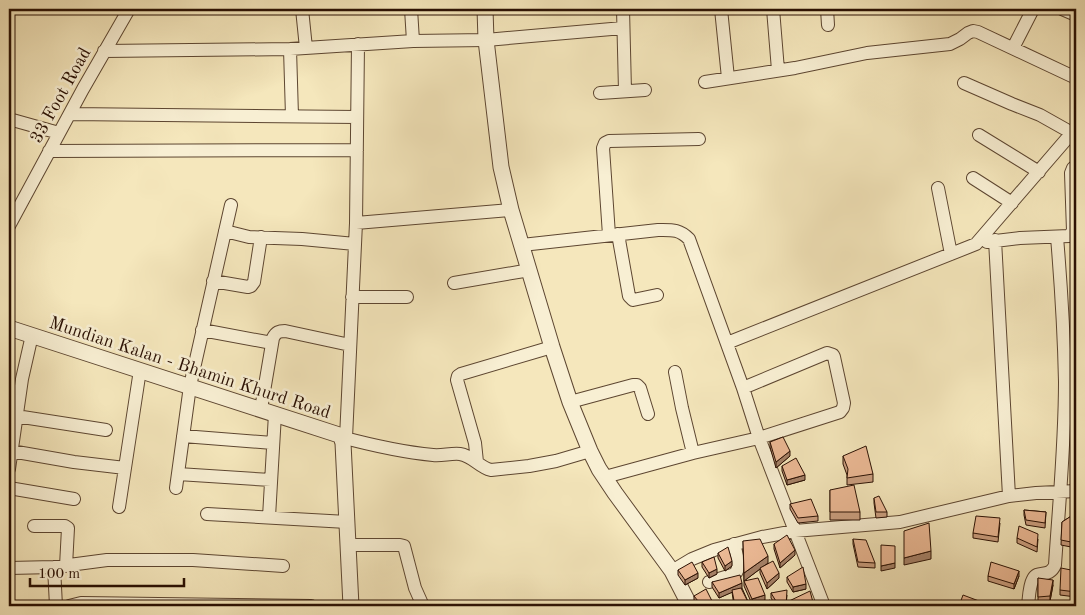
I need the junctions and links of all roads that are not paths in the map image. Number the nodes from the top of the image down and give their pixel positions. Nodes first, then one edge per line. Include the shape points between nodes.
1 (129, 9) edge
2 (302, 9) edge
3 (411, 9) edge
4 (485, 9) edge
5 (623, 9) edge
6 (721, 9) edge
7 (773, 9) edge
8 (827, 9) edge
9 (1033, 9) edge
10 (1062, 9) edge
11 (1076, 15) edge
12 (828, 25) dead end
13 (623, 28) junction
14 (486, 40) junction
15 (413, 41) junction
16 (358, 44) junction
17 (306, 48) junction
18 (1013, 48) junction
19 (290, 49) junction
20 (104, 51) junction
21 (778, 70) junction
22 (728, 78) junction
23 (1076, 78) edge
24 (705, 82) dead end
25 (964, 83) dead end
26 (645, 90) dead end
27 (625, 91) junction
28 (600, 93) dead end
29 (70, 114) junction
30 (292, 116) junction
31 (357, 117) junction
32 (9, 119) edge
33 (1074, 131) edge
34 (59, 133) junction
35 (979, 135) dead end
36 (699, 140) dead end
37 (357, 150) junction
38 (49, 151) junction
39 (1076, 166) edge
40 (1039, 172) junction
41 (973, 178) dead end
42 (938, 188) dead end
43 (1012, 203) junction
44 (230, 205) dead end
45 (511, 210) junction
46 (356, 223) junction
47 (9, 226) edge
48 (224, 231) junction
49 (613, 235) junction
50 (261, 237) junction
51 (1057, 237) junction
52 (995, 240) junction
53 (355, 244) junction
54 (976, 244) junction
55 (522, 245) junction
56 (952, 254) junction
57 (530, 270) junction
58 (213, 281) junction
59 (454, 283) dead end
60 (657, 295) dead end
61 (352, 297) junction
62 (407, 297) dead end
63 (9, 328) edge
64 (202, 330) junction
65 (32, 335) junction
66 (272, 343) junction
67 (727, 343) junction
68 (350, 345) junction
69 (552, 347) junction
70 (140, 370) junction
71 (675, 372) dead end
72 (22, 379) junction
73 (190, 386) junction
74 (743, 388) junction
75 (9, 399) edge
76 (570, 402) junction
77 (268, 412) junction
78 (648, 414) dead end
79 (16, 416) junction
80 (106, 430) dead end
81 (183, 436) junction
82 (343, 438) junction
83 (759, 438) junction
84 (273, 443) junction
85 (11, 451) junction
86 (590, 451) junction
87 (693, 453) junction
88 (478, 462) junction
89 (125, 468) junction
90 (9, 469) edge
91 (178, 474) junction
92 (605, 477) junction
93 (271, 480) junction
94 (9, 488) edge
95 (176, 488) dead end
96 (1076, 491) edge
97 (1060, 492) junction
98 (1009, 496) junction
99 (74, 499) dead end
100 (119, 507) dead end
101 (207, 514) dead end
102 (269, 518) junction
103 (347, 522) junction
104 (34, 526) dead end
105 (795, 531) junction
106 (734, 544) junction
107 (348, 545) junction
108 (283, 566) dead end
109 (60, 567) junction
110 (9, 568) edge
111 (672, 572) junction
112 (709, 582) dead end
113 (56, 606) edge
114 (69, 606) edge
115 (311, 606) edge
116 (351, 606) edge
117 (422, 606) edge
118 (690, 606) edge
119 (824, 606) edge
120 (1028, 606) edge

1 - 20 street, 33 Foot Road
2 - 17 street
3 - 15 street
4 - 14 street
5 - 13 street
6 - 22 street
7 - 21 street
8 - 12 street
9 - 18 street
10 - 11 street
13 - 14 street
13 - 27 street
14 - 15 street
14 - 45 street via 501,167
15 - 16 street
16 - 17 street
16 - 31 street
17 - 19 street
18 - 21 street via 972,31 950,44 867,53
18 - 23 street
19 - 20 street
19 - 30 street
20 - 29 street, 33 Foot Road
21 - 22 street
22 - 24 street
25 - 33 street
26 - 27 street
27 - 28 street
29 - 30 street
29 - 34 street, 33 Foot Road
30 - 31 street
31 - 37 street
32 - 34 street
33 - 40 street
34 - 38 street, 33 Foot Road
35 - 40 street
36 - 49 street via 605,143
37 - 38 street
37 - 46 street
38 - 47 street, 33 Foot Road
39 - 51 street via 1071,172 1073,230 1069,236
40 - 43 street
41 - 43 street
42 - 56 street
43 - 54 street
44 - 48 street
45 - 46 street
45 - 55 street
46 - 53 street
48 - 50 street
48 - 58 street
49 - 55 street
49 - 60 street via 628,296 633,300
49 - 67 street via 682,232 689,239
50 - 53 street
50 - 58 street via 251,286
51 - 52 street
51 - 97 street via 1065,382
52 - 54 street
52 - 98 street
53 - 61 street
54 - 56 street
55 - 57 street
56 - 67 street
57 - 59 street
57 - 69 street
58 - 64 street
61 - 62 street
61 - 68 street
63 - 65 street, Mundian Kalan - Bhamin Khurd Road
64 - 66 street
64 - 73 street
65 - 70 street, Mundian Kalan - Bhamin Khurd Road
65 - 72 street
66 - 68 street via 275,333 285,331
66 - 77 street
67 - 74 street
68 - 82 street
69 - 76 street
69 - 88 street via 458,376
70 - 73 street, Mundian Kalan - Bhamin Khurd Road
70 - 89 street
71 - 87 street
72 - 75 street
72 - 79 street
73 - 77 street, Mundian Kalan - Bhamin Khurd Road
73 - 81 street
74 - 83 street
74 - 83 street via 828,353 834,357 844,403 840,412
76 - 78 street via 633,385 640,388
76 - 86 street
77 - 82 street, Mundian Kalan - Bhamin Khurd Road
77 - 84 street
79 - 80 street
79 - 85 street
81 - 84 street
81 - 91 street
82 - 88 street via 409,452 460,454
82 - 103 street, Mundian Kalan - Bhamin Khurd Road
83 - 87 street
83 - 105 street
84 - 93 street
85 - 89 street
85 - 90 street
86 - 88 street via 556,461 491,470
86 - 92 street
87 - 92 street
89 - 100 street
91 - 93 street
91 - 95 street
92 - 111 street
93 - 102 street
94 - 99 street
96 - 97 street
97 - 98 street
97 - 120 street via 1054,565 1052,571 1036,574 1033,578
98 - 105 street via 900,522
101 - 102 street
102 - 103 street
103 - 107 street, Mundian Kalan - Bhamin Khurd Road
104 - 109 street via 68,528
105 - 106 street
105 - 119 street
106 - 111 street via 692,559
106 - 112 street via 738,571
107 - 116 street, Mundian Kalan - Bhamin Khurd Road
107 - 117 street via 404,546
108 - 109 street via 193,560 107,560
109 - 110 street
109 - 113 street
111 - 118 street
114 - 115 street via 81,603

